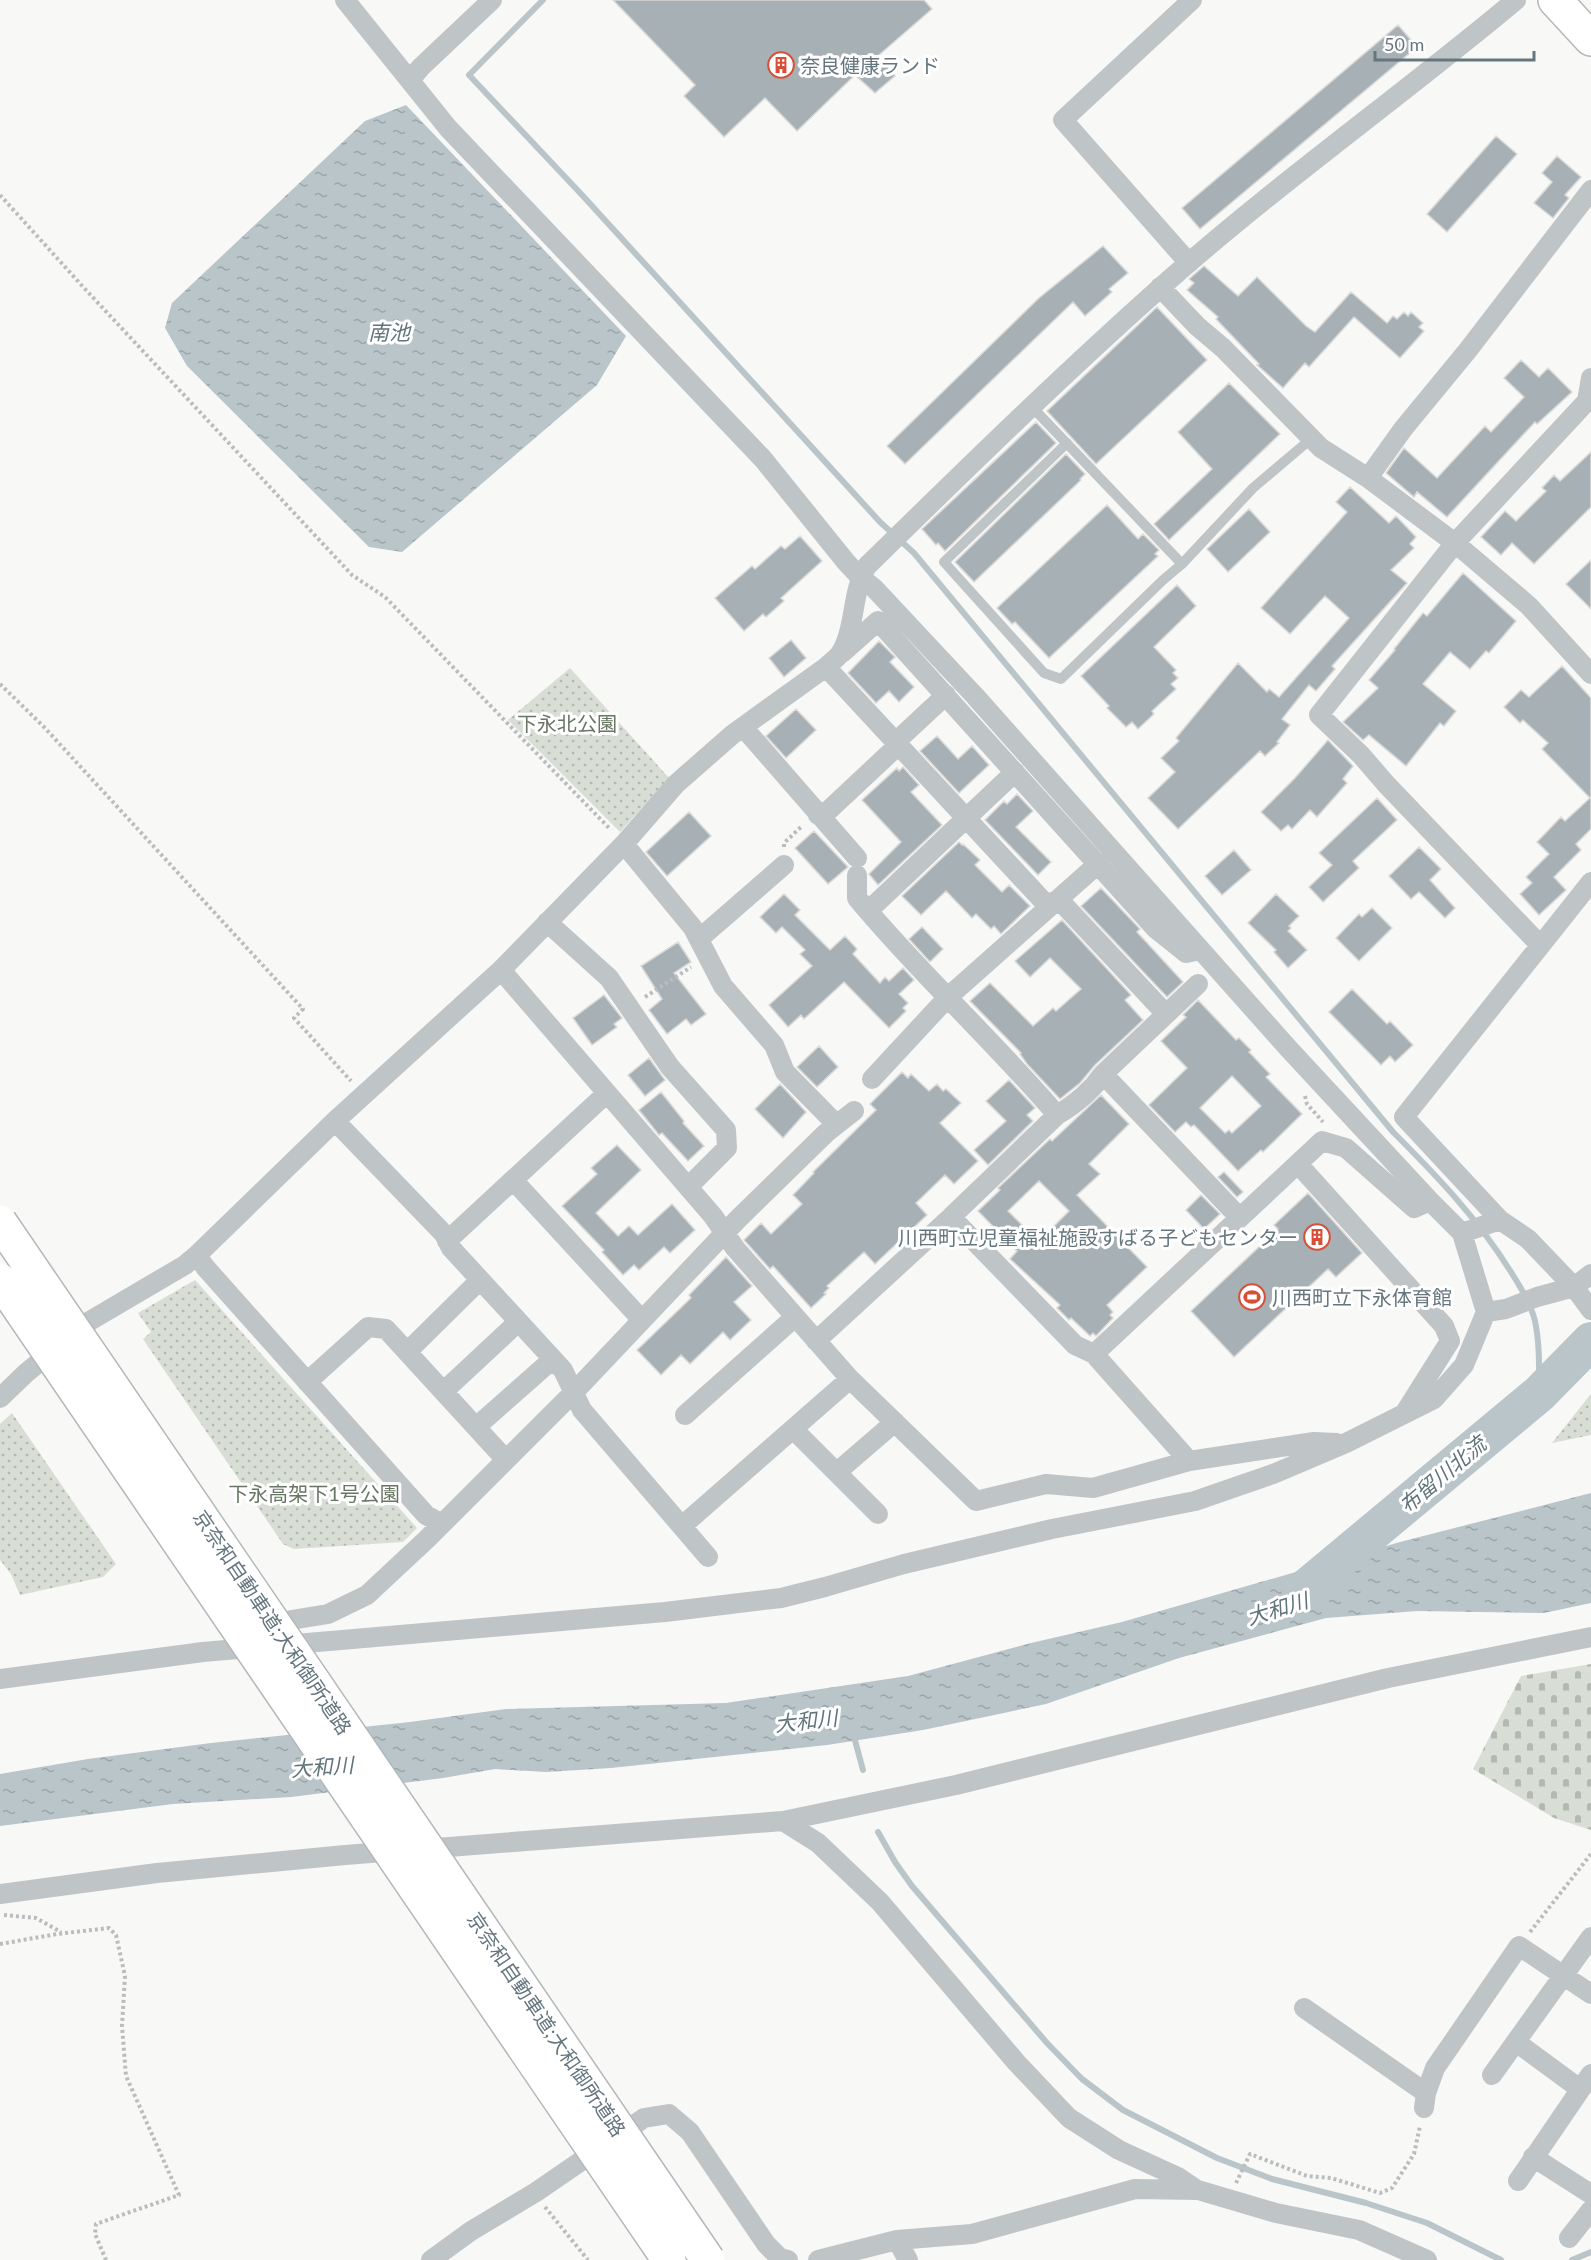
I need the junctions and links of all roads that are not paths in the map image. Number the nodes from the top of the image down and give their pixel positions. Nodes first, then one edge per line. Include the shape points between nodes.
1 (345, 0) edge
2 (492, 0) edge
3 (1192, 0) edge
4 (1516, 0) edge
5 (1555, 0) edge
6 (1591, 39) edge
7 (410, 80) junction
8 (1591, 190) edge
9 (1189, 263) junction
10 (1160, 287) junction
11 (1591, 378) edge
12 (1032, 407) junction
13 (1312, 438) junction
14 (1067, 443) junction
15 (1368, 478) junction
16 (1455, 543) junction
17 (1182, 564) junction
18 (858, 586) junction
19 (878, 621) junction
20 (832, 661) junction
21 (1591, 674) edge
22 (946, 695) junction
23 (743, 727) junction
24 (897, 744) junction
25 (1015, 772) junction
26 (818, 815) junction
27 (966, 818) junction
28 (624, 844) junction
29 (1099, 863) junction
30 (784, 865) road end
31 (1591, 882) edge
32 (1053, 903) junction
33 (868, 911) junction
34 (548, 922) junction
35 (1540, 945) junction
36 (703, 947) junction
37 (1201, 950) junction
38 (501, 970) junction
39 (1198, 984) dead end
40 (948, 997) junction
41 (1166, 1014) junction
42 (1103, 1074) junction
43 (872, 1078) dead end
44 (607, 1093) junction
45 (854, 1111) dead end
46 (1057, 1115) junction
47 (335, 1121) junction
48 (836, 1124) junction
49 (1298, 1164) junction
50 (513, 1180) junction
51 (688, 1187) junction
52 (1430, 1201) junction
53 (951, 1217) junction
54 (1240, 1218) junction
55 (1497, 1221) junction
56 (0, 1222) edge
57 (724, 1233) junction
58 (1465, 1233) junction
59 (447, 1241) junction
60 (197, 1255) junction
61 (1591, 1274) edge
62 (0, 1280) edge
63 (480, 1280) junction
64 (1582, 1299) edge
65 (1486, 1312) junction
66 (795, 1317) junction
67 (642, 1320) junction
68 (518, 1322) junction
69 (816, 1341) junction
70 (408, 1351) junction
71 (1094, 1354) junction
72 (553, 1359) junction
73 (850, 1379) junction
74 (307, 1382) junction
75 (444, 1391) junction
76 (574, 1392) junction
77 (0, 1398) edge
78 (1404, 1414) junction
79 (685, 1415) dead end
80 (895, 1422) junction
81 (476, 1427) junction
82 (793, 1429) junction
83 (1346, 1443) junction
84 (506, 1460) junction
85 (1189, 1461) junction
86 (837, 1472) junction
87 (878, 1514) dead end
88 (442, 1524) junction
89 (682, 1526) junction
90 (708, 1557) dead end
91 (1591, 1637) edge
92 (203, 1652) junction
93 (0, 1679) edge
94 (783, 1821) junction
95 (0, 1894) edge
96 (1591, 1937) edge
97 (1563, 1975) junction
98 (1591, 1994) edge
99 (1304, 2008) dead end
100 (1516, 2042) junction
101 (1492, 2076) dead end
102 (1586, 2082) edge
103 (1533, 2157) junction
104 (1518, 2181) dead end
105 (1198, 2190) junction
106 (1591, 2194) edge
107 (1591, 2210) edge
108 (1569, 2238) dead end
109 (897, 2240) junction
110 (431, 2260) edge
111 (669, 2260) edge
112 (708, 2260) edge
113 (788, 2260) edge
114 (818, 2260) edge
115 (908, 2260) edge
116 (1427, 2260) edge

1 - 7 street
2 - 7 street
3 - 9 street via 1063,120
4 - 9 street
5 - 6 highway
7 - 18 street via 447,128 763,459
8 - 15 street
9 - 10 street
10 - 12 street
10 - 13 street
11 - 16 street via 1587,401
12 - 14 lane
12 - 18 street via 867,566
13 - 15 street
13 - 17 lane via 1253,488
14 - 17 lane
14 - 17 lane via 944,561 1044,673 1061,679
15 - 16 street
16 - 21 street via 1529,606
16 - 35 street via 1319,716 1361,755
18 - 19 street
18 - 20 street via 847,636
18 - 37 street via 874,588
19 - 20 street
19 - 22 street
20 - 23 street
20 - 24 street
22 - 24 street
22 - 25 street
23 - 26 street
23 - 28 street via 676,784
24 - 26 street via 829,810
24 - 27 street
25 - 27 street
25 - 29 street
26 - 33 street via 857,866 857,898
27 - 32 street via 1044,902
27 - 33 street
28 - 34 street
28 - 36 street via 693,928
29 - 32 street
29 - 37 street via 1156,928 1186,952
30 - 36 street
31 - 35 street
32 - 40 street
32 - 41 street via 1064,904
33 - 40 street
34 - 38 street
34 - 51 street via 609,978 670,1067 726,1130 727,1148
35 - 55 street via 1404,1117
36 - 48 street via 723,986 774,1045 785,1072
37 - 52 street
38 - 44 street
38 - 47 street
39 - 41 street
40 - 43 street
40 - 46 street
41 - 42 street
42 - 46 street
42 - 54 street
44 - 50 street
44 - 51 street
45 - 48 street
46 - 53 street
47 - 59 street
47 - 60 street
48 - 57 street
49 - 52 street via 1322,1141 1346,1148 1414,1208
49 - 54 street
49 - 78 street via 1444,1326 1450,1341
50 - 59 street
50 - 67 street
51 - 57 street
52 - 58 street
53 - 69 street
53 - 71 street via 1075,1345
54 - 71 street
55 - 58 street
55 - 64 street via 1528,1239
56 - 112 highway, 京奈和自動車道;大和御所道路, bridge
57 - 66 street
57 - 67 street
58 - 65 street
59 - 63 street
60 - 74 street
60 - 77 street via 88,1322
61 - 64 street
62 - 111 highway, 京奈和自動車道;大和御所道路, bridge
63 - 68 street
63 - 70 street
64 - 65 street via 1537,1297
65 - 78 street via 1464,1365 1434,1400
66 - 69 street
66 - 79 street
67 - 76 street
68 - 72 street
68 - 75 street
69 - 73 street
70 - 74 street via 386,1329 368,1327
70 - 75 street
71 - 85 street
72 - 76 street
72 - 81 street
73 - 80 street
73 - 82 street
74 - 88 street via 426,1515
75 - 81 street
76 - 84 street
76 - 89 street via 582,1410
78 - 83 street
80 - 85 street via 976,1501 1046,1484 1093,1488
80 - 86 street
81 - 84 street
82 - 86 street
82 - 89 street
83 - 85 street via 1314,1442
83 - 92 street via 1196,1501 961,1550 781,1598 665,1612
84 - 88 street
86 - 87 street
88 - 92 street via 367,1595 328,1614 233,1630
89 - 90 street
91 - 94 street via 1388,1678 956,1785
92 - 93 street
94 - 95 street via 333,1856
94 - 105 street via 818,1843 880,1902 1016,2062 1069,2118 1119,2150
96 - 97 street
97 - 98 street
97 - 99 street via 1519,1946 1435,2068 1425,2101
97 - 100 street
100 - 101 street
100 - 102 street
102 - 103 street
103 - 104 street
103 - 106 street
105 - 109 street via 1135,2189 972,2234
105 - 116 street via 1276,2213 1359,2230
107 - 108 street
109 - 114 street
109 - 115 street
110 - 113 street via 644,2118 669,2114 690,2132 766,2244 780,2258

